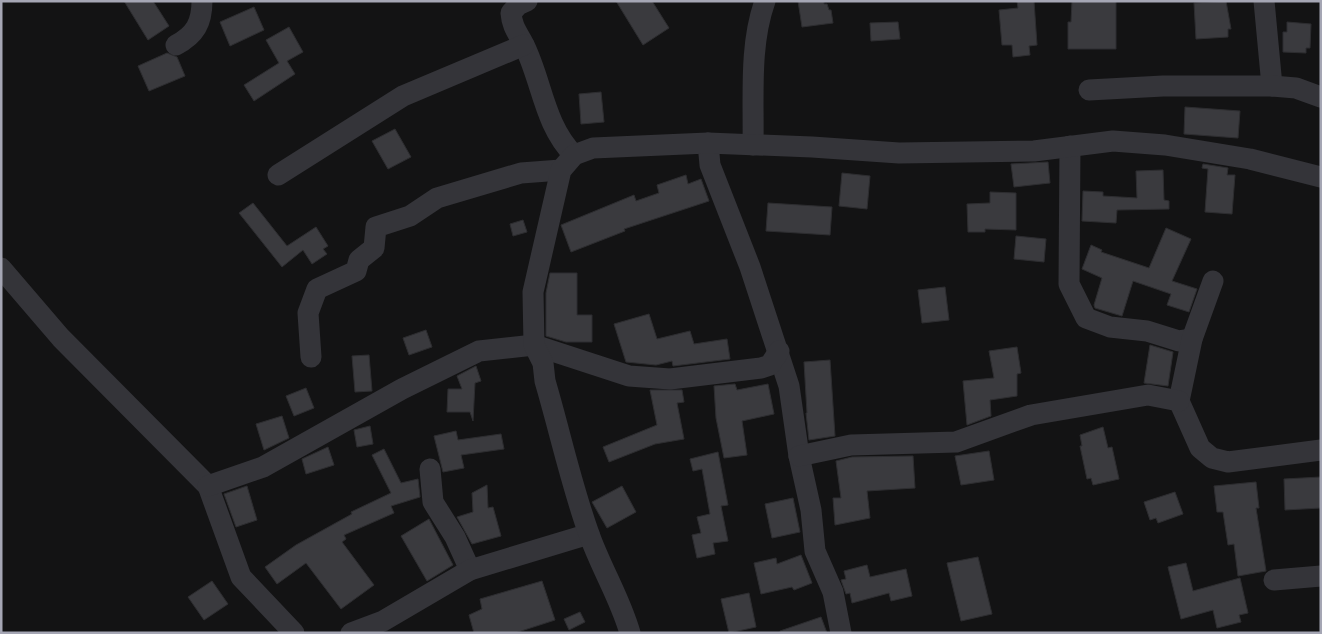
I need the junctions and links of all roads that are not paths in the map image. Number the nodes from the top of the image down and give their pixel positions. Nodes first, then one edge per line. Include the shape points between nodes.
1 (202, 1) edge
2 (527, 1) edge
3 (765, 1) edge
4 (1264, 1) edge
5 (176, 45) dead end
6 (524, 45) junction
7 (1272, 86) junction
8 (1089, 90) dead end
9 (1321, 97) edge
10 (708, 143) junction
11 (753, 145) junction
12 (1070, 146) junction
13 (568, 162) junction
14 (278, 175) dead end
15 (1321, 177) edge
16 (1, 268) edge
17 (1213, 281) dead end
18 (1192, 339) junction
19 (534, 345) junction
20 (779, 351) junction
21 (311, 357) dead end
22 (1178, 401) junction
23 (1321, 450) edge
24 (799, 456) junction
25 (430, 468) dead end
26 (208, 486) junction
27 (589, 534) junction
28 (470, 570) junction
29 (1321, 576) edge
30 (1274, 580) dead end
31 (294, 633) edge
32 (352, 633) edge
33 (630, 633) edge
34 (841, 633) edge

1 - 5 street via 198,26 187,40
2 - 6 street via 511,13 512,26
3 - 11 street via 756,31
4 - 7 street
6 - 13 street
6 - 14 street via 403,96
7 - 8 street
7 - 9 street via 1296,88
10 - 11 street
10 - 13 street via 593,148
10 - 20 street via 710,165
11 - 12 street via 898,153 1034,151
12 - 15 street via 1113,141 1165,145 1250,159
12 - 18 street via 1069,284 1086,318 1110,327 1147,331 1180,341
13 - 19 street via 533,292
13 - 21 street via 437,198 410,216 376,227 374,248 359,260 356,271 317,289 308,314
16 - 26 street via 61,338
17 - 18 street
18 - 22 street
19 - 20 street via 629,376 670,379 770,366
19 - 26 street via 480,351 402,389 263,467
19 - 27 street via 543,363 577,501
20 - 24 street
22 - 23 street via 1200,448 1212,458 1228,462
22 - 24 street via 1148,395 1031,415 956,442 851,445
24 - 34 street via 812,510 815,551 833,592
25 - 28 street via 433,502 455,537
26 - 31 street via 241,577
27 - 28 street
27 - 33 street
28 - 32 street via 383,621
29 - 30 street

